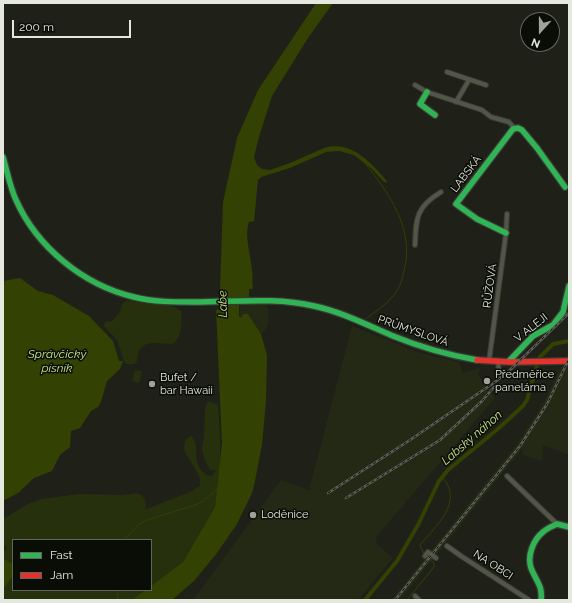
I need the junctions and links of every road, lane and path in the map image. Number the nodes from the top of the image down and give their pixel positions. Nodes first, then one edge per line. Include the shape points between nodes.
1 (447, 72) dead end
2 (469, 80) junction
3 (486, 84) dead end
4 (415, 85) dead end
5 (428, 92) junction
6 (456, 102) junction
7 (435, 115) dead end
8 (514, 129) junction
9 (3, 157) edge
10 (565, 188) dead end
11 (441, 192) dead end
12 (507, 214) dead end
13 (506, 233) junction
14 (415, 245) dead end
15 (569, 286) edge
16 (489, 361) junction
17 (498, 361) junction
18 (509, 361) junction
19 (569, 361) edge
20 (499, 374) dead end
21 (507, 476) dead end
22 (557, 524) junction
23 (569, 527) edge
24 (447, 546) dead end
25 (426, 555) dead end
26 (436, 558) dead end
27 (414, 596) dead end
28 (419, 600) edge
29 (529, 600) edge
30 (540, 600) edge

1 - 2 street
2 - 3 street
2 - 6 street
4 - 5 street
5 - 6 street
5 - 7 street via 420,104
6 - 8 street via 508,122
8 - 10 street via 522,130
8 - 13 street, LABSKÁ via 456,204 477,219
9 - 16 street, PRŮMYSLOVÁ via 16,200 34,231 63,262 107,288 132,297 159,302 280,301 315,306 433,350
11 - 14 street, LABSKÁ via 422,207 416,222
12 - 13 street, RŮŽOVÁ
13 - 16 street, RŮŽOVÁ
15 - 18 street, V ALEJI via 563,312 553,326 533,336
16 - 17 street, PRŮMYSLOVÁ
17 - 18 street, PRŮMYSLOVÁ
17 - 20 street
18 - 19 street, PRŮMYSLOVÁ
21 - 22 street
22 - 23 street
22 - 30 street, NA OBCI via 538,537 529,559 542,591
24 - 29 street, NA OBCI
25 - 26 street via 428,552
27 - 28 street

